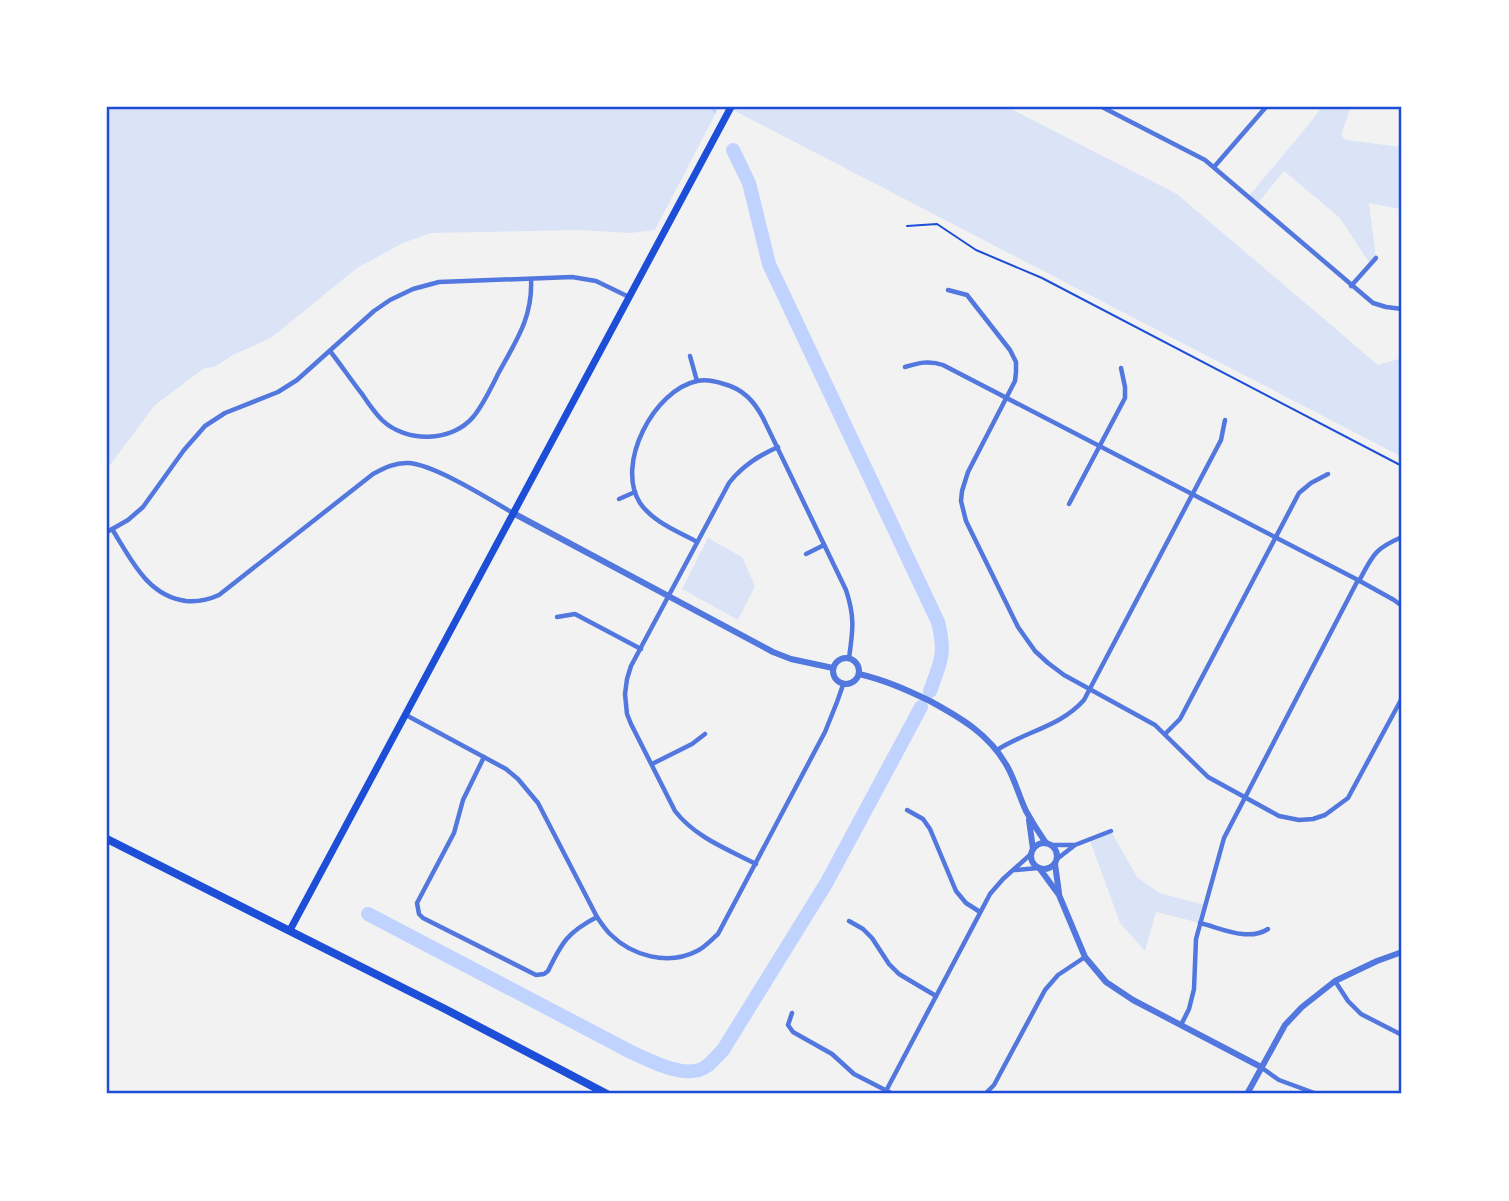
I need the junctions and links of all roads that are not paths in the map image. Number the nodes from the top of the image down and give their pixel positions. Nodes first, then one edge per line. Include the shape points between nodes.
1 (731, 107) edge
2 (1102, 107) edge
3 (1266, 107) edge
4 (1214, 167) junction
5 (1376, 258) dead end
6 (531, 279) junction
7 (1351, 286) junction
8 (948, 290) dead end
9 (629, 297) junction
10 (1402, 309) edge
11 (330, 351) junction
12 (690, 356) dead end
13 (905, 367) dead end
14 (1121, 368) dead end
15 (697, 381) junction
16 (1007, 398) junction
17 (1225, 420) dead end
18 (1099, 446) junction
19 (778, 447) junction
20 (1328, 474) dead end
21 (635, 492) junction
22 (1192, 495) junction
23 (619, 499) dead end
24 (1069, 504) dead end
25 (513, 513) junction
26 (109, 530) edge
27 (1402, 537) edge
28 (1275, 538) junction
29 (697, 542) junction
30 (824, 545) junction
31 (806, 554) dead end
32 (1359, 581) junction
33 (669, 596) junction
34 (1402, 606) edge
35 (557, 617) dead end
36 (641, 649) junction
37 (849, 658) junction
38 (833, 668) junction
39 (859, 674) junction
40 (843, 685) junction
41 (1091, 689) junction
42 (1402, 698) edge
43 (405, 715) junction
44 (705, 734) dead end
45 (1165, 734) junction
46 (998, 750) junction
47 (484, 757) junction
48 (652, 764) junction
49 (1245, 798) junction
50 (907, 810) dead end
51 (1027, 811) junction
52 (1111, 831) dead end
53 (107, 839) edge
54 (1049, 844) junction
55 (1075, 845) junction
56 (1032, 851) junction
57 (1056, 862) junction
58 (756, 864) junction
59 (1039, 869) junction
60 (1014, 870) junction
61 (1059, 895) junction
62 (980, 912) junction
63 (597, 917) junction
64 (849, 921) dead end
65 (1200, 923) junction
66 (1268, 929) dead end
67 (290, 930) junction
68 (1402, 952) edge
69 (1085, 957) junction
70 (1335, 981) junction
71 (936, 996) junction
72 (792, 1013) dead end
73 (1181, 1025) junction
74 (1402, 1035) edge
75 (1261, 1068) junction
76 (886, 1091) junction
77 (607, 1094) edge
78 (893, 1094) edge
79 (985, 1094) edge
80 (1247, 1094) edge
81 (1317, 1094) edge

1 - 9 main road
2 - 4 street
3 - 4 street
4 - 7 street
5 - 7 street
6 - 9 street via 596,281
6 - 11 street via 439,282 413,289 374,311
6 - 11 street via 525,325 474,416 450,432 419,436 389,426
7 - 10 street via 1373,303
8 - 16 street via 967,295 1010,350 1016,372
9 - 25 main road
11 - 26 street via 278,392 231,410 205,426 143,507
12 - 15 street
13 - 16 street via 936,362
14 - 18 street via 1125,398
15 - 19 street via 720,382 744,393 759,409
15 - 21 street via 670,394 648,424 633,458
16 - 18 street
16 - 41 street via 966,476 961,496 964,514 1024,638 1048,663
17 - 22 street via 1222,440
18 - 22 street
18 - 24 street
19 - 29 street via 738,471
19 - 30 street
20 - 28 street via 1299,493
21 - 23 street
21 - 29 street via 652,516
22 - 28 street
22 - 41 street
25 - 26 street via 422,466 393,465 373,474 219,595 195,601 172,598 154,588
25 - 33 street
25 - 43 main road
27 - 32 street via 1380,548
28 - 32 street
28 - 45 street via 1180,719
29 - 33 street
30 - 31 street
30 - 37 street via 852,607
32 - 34 street
32 - 49 street
33 - 36 street
33 - 38 street via 781,656
35 - 36 street via 575,614
36 - 48 street via 627,679 625,702
37 - 38 street
37 - 39 street via 858,665
38 - 40 street via 834,677
39 - 40 street via 856,681
39 - 46 street via 905,689 959,717
40 - 58 street via 825,732
41 - 45 street
41 - 46 street via 1062,719
42 - 49 street via 1352,793 1335,810 1299,820 1279,816
43 - 47 street
43 - 67 main road
44 - 48 street
45 - 49 street via 1208,777
46 - 51 street
47 - 63 street via 506,769 531,792
47 - 63 street via 463,800 454,833 417,903 419,914 536,975 548,971 570,933
48 - 58 street via 682,820
49 - 65 street via 1224,838
50 - 62 street via 923,819 958,894
51 - 54 street
51 - 56 street
52 - 55 street
53 - 67 main road
54 - 55 street
54 - 56 street via 1038,844
54 - 57 street via 1056,851
55 - 57 street
56 - 59 street via 1032,862
56 - 60 street
57 - 59 street via 1049,869
57 - 61 street
58 - 63 street via 718,934 696,952 681,957 651,957 633,949 608,933
59 - 60 street
59 - 61 street
60 - 62 street via 997,885
61 - 69 street
62 - 71 street
64 - 71 street via 863,929 899,974
65 - 66 street via 1248,936
65 - 73 street via 1194,989
67 - 77 main road
68 - 70 street
69 - 73 street via 1118,991
69 - 79 street via 1051,982
70 - 74 street via 1361,1014
70 - 75 street via 1285,1025
71 - 76 street
72 - 76 street via 788,1025 793,1032
73 - 75 street
75 - 80 street
75 - 81 street
76 - 78 street

